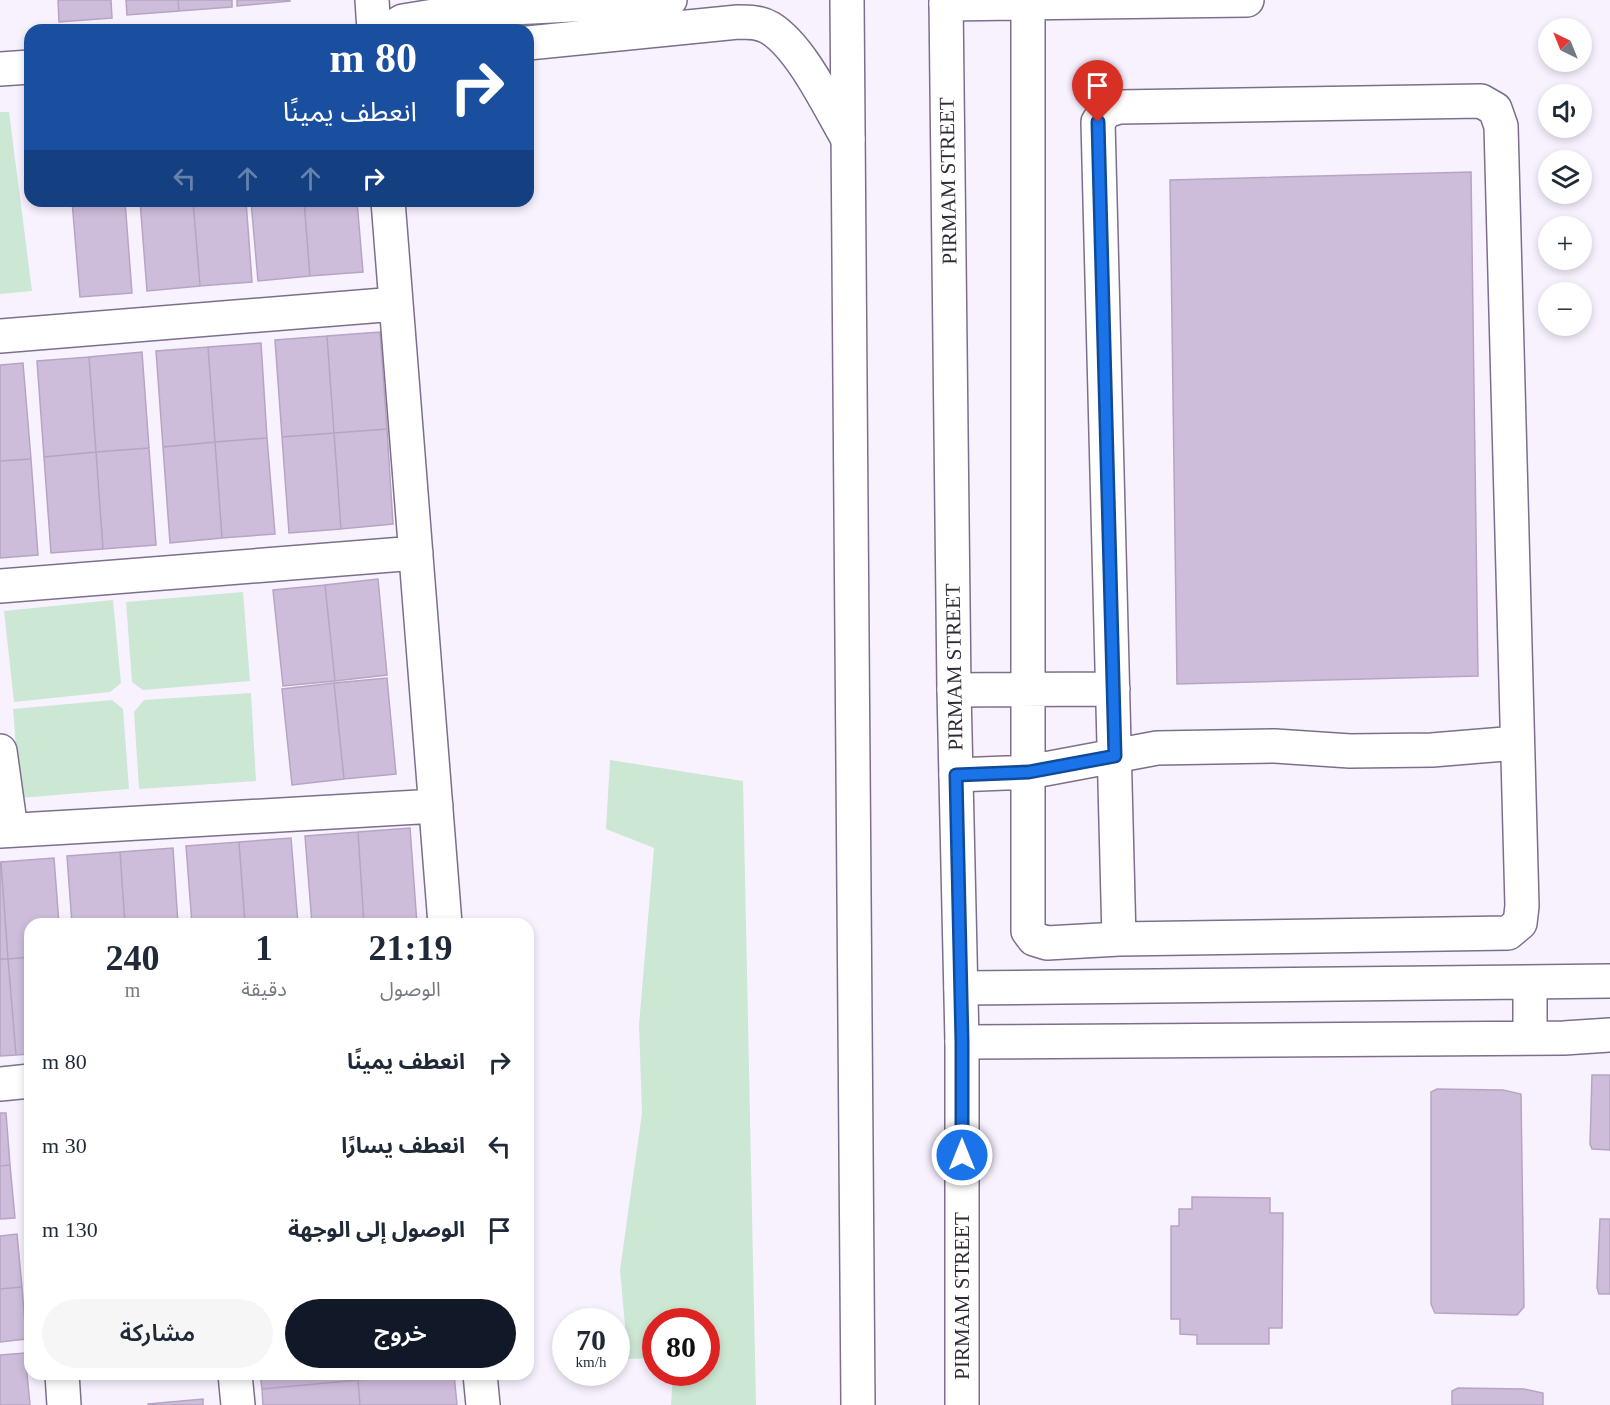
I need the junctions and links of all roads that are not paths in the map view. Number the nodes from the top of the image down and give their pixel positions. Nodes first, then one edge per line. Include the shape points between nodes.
1 (372, 0) edge
2 (670, 0) edge
3 (847, 0) edge
4 (1247, 0) edge
5 (1028, 1) edge
6 (618, 2) edge
7 (946, 2) edge
8 (374, 24) edge
9 (398, 24) edge
10 (534, 42) edge
11 (24, 67) edge
12 (0, 69) edge
13 (848, 140) junction
14 (388, 207) edge
15 (396, 304) junction
16 (0, 336) edge
17 (416, 553) junction
18 (0, 586) edge
19 (1113, 689) junction
20 (954, 690) junction
21 (1028, 690) junction
22 (1518, 743) junction
23 (0, 751) edge
24 (1115, 756) junction
25 (1029, 772) junction
26 (956, 775) junction
27 (436, 806) junction
28 (5, 831) edge
29 (445, 918) edge
30 (1119, 939) junction
31 (1610, 981) edge
32 (1530, 982) junction
33 (961, 988) junction
34 (1610, 1035) edge
35 (1530, 1036) junction
36 (962, 1042) junction
37 (24, 1081) edge
38 (0, 1083) edge
39 (62, 1380) edge
40 (236, 1380) edge
41 (481, 1380) edge
42 (64, 1405) edge
43 (238, 1405) edge
44 (483, 1405) edge
45 (858, 1405) edge
46 (962, 1405) edge

1 - 8 main road
2 - 6 main road
3 - 13 main road
4 - 5 main road
5 - 7 main road
5 - 21 main road
6 - 9 main road via 471,10
7 - 20 main road, PIRMAM STREET
10 - 13 main road via 755,22 770,28 788,45 810,74
11 - 12 main road
13 - 45 main road
14 - 15 main road
15 - 16 main road
15 - 17 main road
17 - 18 main road
17 - 27 main road
19 - 21 main road
19 - 22 main road via 1098,122 1106,111 1119,107 1481,101 1495,110 1501,126
19 - 24 main road
20 - 21 main road
20 - 26 main road, PIRMAM STREET
21 - 25 main road
22 - 24 main road via 1409,751 1275,746 1157,748
22 - 30 main road via 1521,906 1520,922 1508,933
23 - 28 main road
24 - 25 main road
24 - 30 main road
25 - 26 main road
25 - 30 main road via 1028,932 1034,939 1047,943
26 - 33 main road, PIRMAM STREET
27 - 28 main road
27 - 29 main road
31 - 32 main road
32 - 33 main road
32 - 35 main road
33 - 36 main road, PIRMAM STREET
34 - 35 main road
35 - 36 main road
36 - 46 main road, PIRMAM STREET
37 - 38 main road
39 - 42 main road
40 - 43 main road
41 - 44 main road

